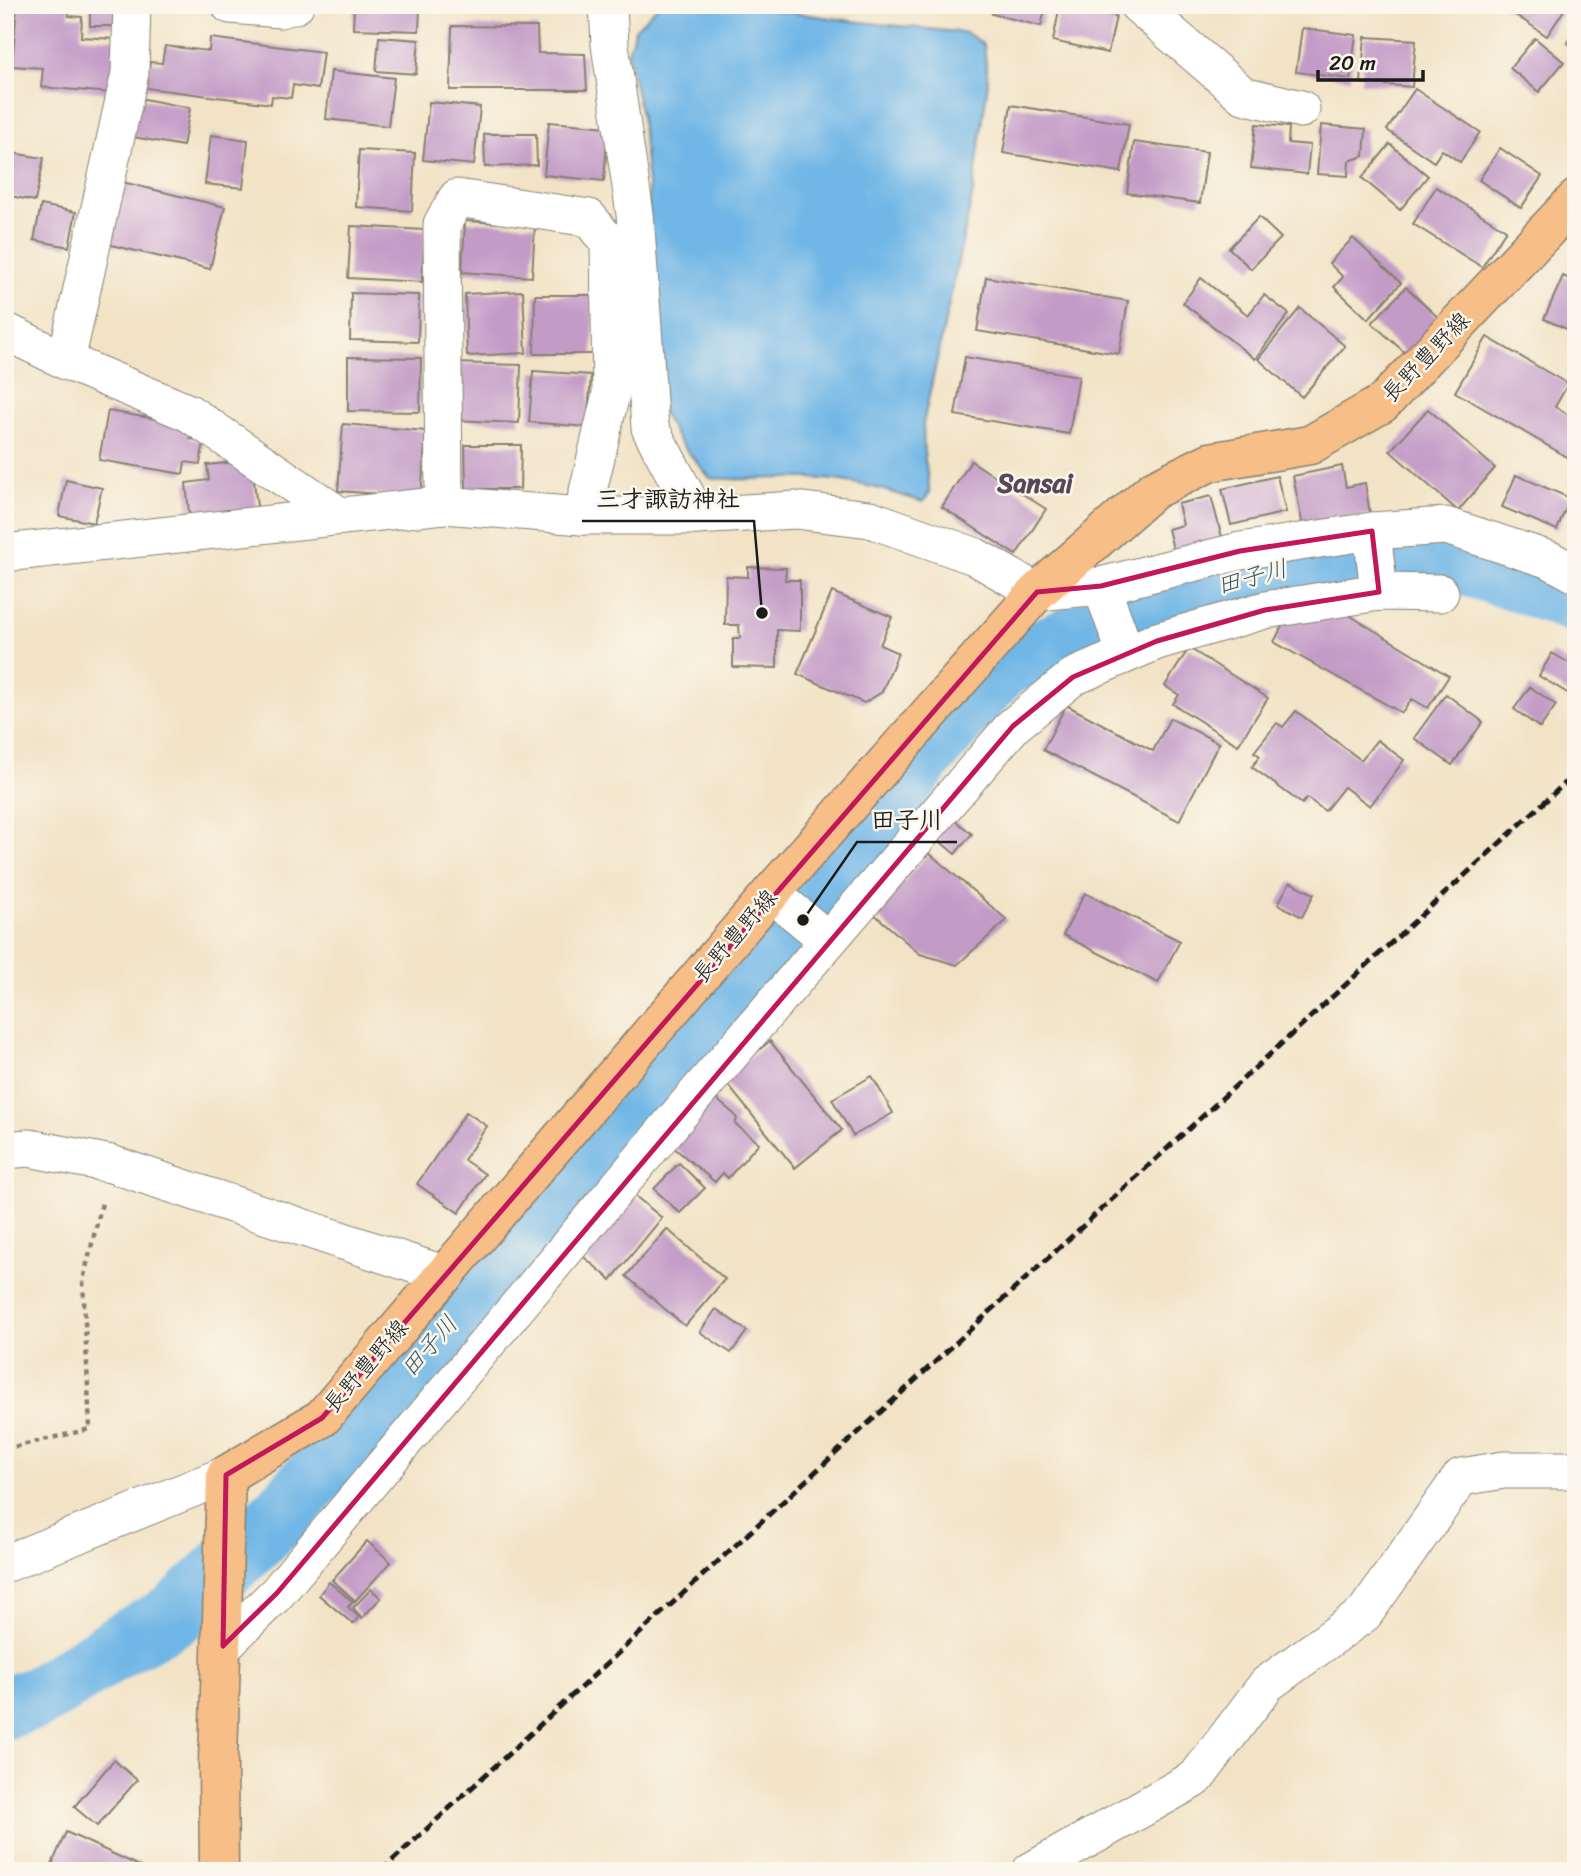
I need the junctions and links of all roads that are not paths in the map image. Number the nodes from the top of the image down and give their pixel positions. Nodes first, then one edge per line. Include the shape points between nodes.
1 (132, 5) edge
2 (230, 5) edge
3 (295, 5) edge
4 (608, 5) edge
5 (1138, 5) edge
6 (1301, 109) dead end
7 (1576, 199) edge
8 (5, 331) edge
9 (66, 361) junction
10 (444, 505) junction
11 (340, 516) junction
12 (582, 516) junction
13 (697, 516) junction
14 (1372, 532) junction
15 (5, 553) edge
16 (1576, 574) edge
17 (1102, 587) junction
18 (1379, 591) junction
19 (1037, 592) junction
20 (1440, 593) dead end
21 (1125, 653) junction
22 (775, 896) junction
23 (824, 937) junction
24 (5, 1150) edge
25 (446, 1275) junction
26 (1576, 1470) edge
27 (226, 1475) junction
28 (5, 1564) edge
29 (223, 1634) junction
30 (219, 1871) edge
31 (1031, 1871) edge

1 - 9 street via 130,73
2 - 3 street via 280,9
4 - 13 street via 635,214 650,428
5 - 6 street via 1243,96
7 - 19 main road, 長野豊野線 via 1383,403 1310,445 1210,462 1153,490
8 - 9 street
9 - 11 street via 189,413
10 - 11 street
10 - 12 street
10 - 12 street via 442,224 457,198 589,218 609,243 611,394
11 - 15 street
12 - 13 street
13 - 19 street via 795,510 870,519 974,556
14 - 16 street via 1446,526 1550,560
14 - 17 street via 1240,551
14 - 18 street
17 - 19 street
17 - 21 street
18 - 20 street
18 - 21 street via 1265,611
19 - 22 main road, 長野豊野線
21 - 23 street via 1073,677 1013,726
22 - 23 street
22 - 25 main road, 長野豊野線
23 - 29 street via 277,1593
24 - 25 street via 29,1147 111,1164
25 - 27 main road, 長野豊野線 via 322,1418
26 - 31 street via 1504,1470 1461,1477 1364,1614 1268,1684 1196,1778
27 - 28 street
27 - 29 main road
29 - 30 main road

